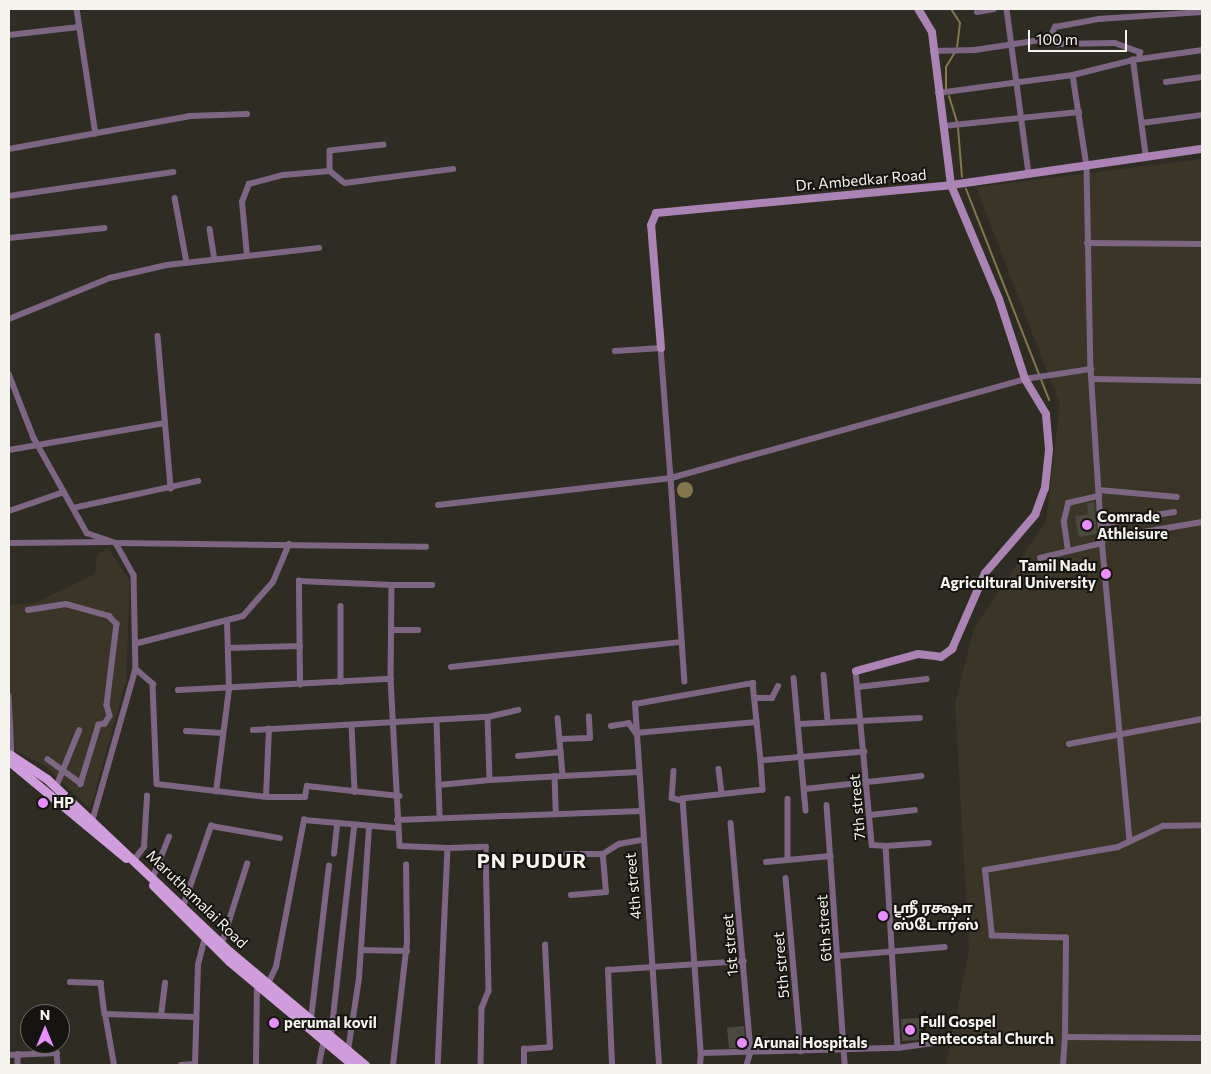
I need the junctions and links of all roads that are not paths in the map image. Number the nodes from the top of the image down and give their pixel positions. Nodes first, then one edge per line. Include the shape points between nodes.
1 (77, 9) edge
2 (918, 9) edge
3 (994, 9) edge
4 (1007, 9) edge
5 (976, 12) dead end
6 (1202, 12) edge
7 (79, 27) junction
8 (9, 35) edge
9 (1050, 36) junction
10 (1011, 44) junction
11 (1202, 50) edge
12 (933, 51) junction
13 (1140, 58) junction
14 (1133, 60) junction
15 (1073, 75) junction
16 (1202, 77) edge
17 (1166, 82) dead end
18 (1017, 83) junction
19 (938, 93) junction
20 (1079, 112) junction
21 (247, 114) dead end
22 (1202, 115) edge
23 (1021, 119) junction
24 (1142, 123) junction
25 (944, 126) junction
26 (96, 134) junction
27 (384, 145) dead end
28 (9, 149) edge
29 (1202, 149) edge
30 (1146, 158) junction
31 (1087, 167) junction
32 (453, 169) dead end
33 (330, 171) junction
34 (174, 172) dead end
35 (1029, 174) junction
36 (951, 185) junction
37 (9, 196) edge
38 (175, 198) dead end
39 (104, 228) dead end
40 (210, 228) dead end
41 (9, 238) edge
42 (1087, 243) junction
43 (1202, 244) edge
44 (319, 248) dead end
45 (247, 256) junction
46 (215, 260) junction
47 (187, 263) junction
48 (9, 319) edge
49 (158, 336) dead end
50 (661, 348) junction
51 (615, 351) dead end
52 (1091, 369) junction
53 (9, 374) edge
54 (1025, 379) junction
55 (1092, 379) junction
56 (1202, 380) edge
57 (16, 392) junction
58 (9, 394) edge
59 (165, 423) junction
60 (37, 443) junction
61 (9, 450) edge
62 (671, 478) junction
63 (198, 481) dead end
64 (170, 488) junction
65 (64, 492) junction
66 (1099, 493) junction
67 (1177, 498) dead end
68 (438, 505) dead end
69 (73, 508) junction
70 (9, 511) edge
71 (1174, 512) dead end
72 (1202, 522) edge
73 (1101, 524) junction
74 (1102, 541) junction
75 (115, 542) junction
76 (9, 543) edge
77 (289, 544) junction
78 (426, 546) dead end
79 (1068, 551) junction
80 (1040, 558) dead end
81 (392, 585) junction
82 (432, 585) dead end
83 (341, 606) dead end
84 (28, 610) dead end
85 (227, 622) junction
86 (391, 630) junction
87 (418, 630) dead end
88 (682, 642) junction
89 (138, 643) junction
90 (300, 646) junction
91 (228, 648) junction
92 (451, 667) dead end
93 (136, 669) junction
94 (856, 671) joint
95 (824, 675) dead end
96 (794, 678) dead end
97 (391, 679) junction
98 (927, 679) dead end
99 (341, 682) junction
100 (685, 682) dead end
101 (300, 685) junction
102 (778, 686) dead end
103 (858, 687) junction
104 (229, 689) junction
105 (178, 690) dead end
106 (9, 696) edge
107 (754, 698) junction
108 (518, 710) dead end
109 (488, 717) junction
110 (589, 717) dead end
111 (558, 718) dead end
112 (920, 718) dead end
113 (1202, 719) edge
114 (437, 721) junction
115 (828, 721) junction
116 (863, 721) junction
117 (393, 722) junction
118 (756, 722) junction
119 (800, 724) junction
120 (352, 725) junction
121 (611, 726) dead end
122 (269, 729) junction
123 (253, 730) dead end
124 (79, 731) dead end
125 (186, 731) dead end
126 (223, 733) junction
127 (636, 734) junction
128 (1120, 734) junction
129 (560, 739) junction
130 (1069, 744) dead end
131 (561, 752) junction
132 (865, 752) junction
133 (518, 756) dead end
134 (10, 757) edge
135 (804, 757) junction
136 (48, 760) dead end
137 (761, 761) junction
138 (719, 768) dead end
139 (63, 771) junction
140 (674, 771) dead end
141 (638, 772) junction
142 (563, 775) junction
143 (555, 776) junction
144 (921, 776) dead end
145 (490, 780) junction
146 (867, 780) junction
147 (439, 785) junction
148 (56, 788) junction
149 (805, 789) junction
150 (216, 792) junction
151 (355, 792) junction
152 (722, 794) junction
153 (147, 796) dead end
154 (399, 796) junction
155 (266, 797) junction
156 (788, 799) dead end
157 (683, 801) junction
158 (827, 805) dead end
159 (806, 810) dead end
160 (915, 810) dead end
161 (640, 811) junction
162 (556, 814) junction
163 (870, 815) junction
164 (440, 818) junction
165 (396, 820) junction
166 (337, 823) junction
167 (731, 823) dead end
168 (91, 825) junction
169 (1202, 825) edge
170 (354, 826) junction
171 (370, 827) junction
172 (396, 828) junction
173 (169, 837) dead end
174 (280, 838) dead end
175 (1130, 839) junction
176 (642, 840) junction
177 (929, 843) dead end
178 (400, 846) junction
179 (886, 846) junction
180 (448, 848) junction
181 (334, 854) dead end
182 (400, 854) dead end
183 (566, 854) dead end
184 (603, 854) junction
185 (831, 856) junction
186 (135, 859) junction
187 (788, 860) junction
188 (766, 862) dead end
189 (247, 864) dead end
190 (406, 865) dead end
191 (329, 866) dead end
192 (152, 877) junction
193 (786, 878) dead end
194 (571, 895) dead end
195 (183, 907) junction
196 (207, 934) junction
197 (222, 943) junction
198 (545, 945) dead end
199 (945, 947) dead end
200 (361, 950) junction
201 (407, 951) junction
202 (893, 952) junction
203 (839, 956) junction
204 (744, 961) junction
205 (697, 964) junction
206 (653, 966) junction
207 (70, 982) dead end
208 (165, 983) dead end
209 (268, 984) junction
210 (256, 985) junction
211 (105, 1014) junction
212 (161, 1016) junction
213 (195, 1018) junction
214 (311, 1019) junction
215 (328, 1038) junction
216 (1065, 1038) junction
217 (1202, 1038) edge
218 (947, 1041) dead end
219 (898, 1048) junction
220 (844, 1049) junction
221 (801, 1050) junction
222 (348, 1051) junction
223 (700, 1052) junction
224 (751, 1052) junction
225 (18, 1054) junction
226 (9, 1055) edge
227 (256, 1063) dead end
228 (195, 1064) edge
229 (18, 1065) edge
230 (58, 1065) edge
231 (114, 1065) edge
232 (181, 1065) edge
233 (319, 1065) edge
234 (353, 1065) edge
235 (365, 1065) edge
236 (393, 1065) edge
237 (438, 1065) edge
238 (480, 1065) edge
239 (524, 1065) edge
240 (612, 1065) edge
241 (658, 1065) edge
242 (700, 1065) edge
243 (747, 1065) edge
244 (846, 1065) edge
245 (1063, 1065) edge

1 - 7 street
2 - 12 street via 932,32
3 - 5 street
4 - 10 street
6 - 9 street via 1079,22 1055,27
7 - 8 street
7 - 26 street
9 - 10 street
9 - 13 street via 1058,44 1115,43 1140,52
10 - 12 street
10 - 18 street
11 - 13 street
12 - 19 street
13 - 14 street
14 - 15 street
14 - 24 street
15 - 18 street
15 - 20 street
16 - 17 street
18 - 19 street
18 - 23 street
19 - 25 street
20 - 23 street
20 - 31 street
21 - 26 street via 190,116
22 - 24 street
23 - 25 street
23 - 35 street
24 - 30 street
25 - 36 street
26 - 28 street
27 - 33 street via 330,151
29 - 30 street, Dr. Ambedkar Road
30 - 31 street, Dr. Ambedkar Road
31 - 35 street, Dr. Ambedkar Road
31 - 42 street
32 - 33 street via 345,183
33 - 45 street via 283,175 249,184 242,202
34 - 37 street
35 - 36 street, Dr. Ambedkar Road
36 - 50 street, Dr. Ambedkar Road via 656,213 651,226
36 - 54 street via 999,299
38 - 47 street
39 - 41 street
40 - 46 street
42 - 43 street
42 - 52 street
44 - 45 street
45 - 46 street
46 - 47 street
47 - 48 street via 110,278
49 - 59 street
50 - 51 street
50 - 62 street
52 - 54 street
52 - 55 street
53 - 57 street
54 - 62 street
54 - 94 street via 1046,414 1045,488 1035,515 985,572 947,654 918,654
55 - 56 street
55 - 66 street
57 - 58 street
57 - 60 street
59 - 60 street
59 - 64 street
60 - 61 street
60 - 65 street
62 - 68 street
62 - 88 street
63 - 64 street
64 - 69 street
65 - 69 street
65 - 70 street
66 - 67 street
66 - 73 street
66 - 79 street via 1068,503 1064,521
69 - 75 street via 87,533
71 - 73 street
72 - 74 street
73 - 74 street
74 - 79 street
74 - 128 street
75 - 76 street
75 - 77 street
75 - 89 street via 134,576
77 - 78 street
77 - 85 street via 262,600
79 - 80 street
81 - 82 street
81 - 86 street
81 - 90 street via 299,581
83 - 99 street
84 - 139 street via 66,604 109,616 117,624 107,705 110,716 99,725 81,784
85 - 89 street
85 - 91 street
86 - 87 street
86 - 97 street
88 - 92 street
88 - 100 street
89 - 93 street
90 - 91 street
90 - 101 street
91 - 104 street
93 - 150 street via 153,684 157,784
93 - 168 street
94 - 103 street, 7th street
95 - 115 street
96 - 119 street
97 - 99 street
97 - 117 street
98 - 103 street
99 - 101 street
101 - 104 street
102 - 107 street via 772,698
103 - 116 street, 7th street
104 - 105 street
104 - 126 street
106 - 134 street
107 - 118 street
107 - 127 street, 4th street via 754,683 635,704
108 - 109 street
109 - 114 street
109 - 145 street
110 - 129 street via 590,738
111 - 129 street
112 - 116 street
113 - 128 street
114 - 117 street
114 - 147 street
115 - 116 street
115 - 119 street
116 - 132 street, 7th street
117 - 120 street
117 - 154 street
118 - 127 street
118 - 137 street
119 - 135 street
120 - 122 street
120 - 151 street
121 - 127 street via 629,723
122 - 123 street
122 - 155 street
124 - 139 street
125 - 126 street
126 - 150 street
127 - 141 street, 4th street
128 - 130 street
128 - 175 street
129 - 131 street
131 - 133 street
131 - 142 street
132 - 135 street
132 - 146 street, 7th street
134 - 148 main road, Maruthamalai Road
134 - 168 main road, Maruthamalai Road
135 - 137 street
135 - 149 street
136 - 139 street
137 - 152 street via 763,790
138 - 152 street
139 - 148 street
140 - 157 street via 672,798
141 - 142 street
141 - 161 street, 4th street
142 - 143 street
143 - 145 street
143 - 162 street
144 - 146 street
145 - 147 street
146 - 149 street
146 - 163 street, 7th street
147 - 164 street
148 - 168 main road, Maruthamalai Road
149 - 159 street
150 - 155 street
151 - 154 street
151 - 155 street via 306,786 305,798
152 - 157 street
153 - 186 street via 144,847
154 - 165 street
156 - 187 street
157 - 205 street
158 - 185 street, 6th street
160 - 163 street
161 - 162 street
161 - 176 street, 4th street
162 - 164 street
163 - 179 street, 7th street via 872,844
164 - 165 street
165 - 172 street
166 - 170 street
166 - 181 street
166 - 209 street via 304,820 281,925 276,967
167 - 204 street, 1st street
168 - 186 main road, Maruthamalai Road
168 - 196 main road, Maruthamalai Road
169 - 175 street via 1163,826
170 - 171 street
170 - 215 street
171 - 172 street
171 - 200 street
172 - 178 street
173 - 192 street
174 - 195 street via 211,826
175 - 216 street via 1118,847 985,870 992,936 1066,938
176 - 184 street via 619,844
176 - 206 street, 4th street
177 - 179 street
178 - 180 street
178 - 182 street
179 - 202 street, 7th street
180 - 237 street
180 - 238 street via 486,847 489,991 482,1008
183 - 184 street
184 - 194 street via 606,892
185 - 187 street
185 - 203 street, 6th street
186 - 192 main road, Maruthamalai Road
187 - 188 street
189 - 197 street
190 - 201 street
191 - 214 street
192 - 195 main road, Maruthamalai Road
193 - 221 street, 5th street
195 - 196 main road, Maruthamalai Road
196 - 197 main road, Maruthamalai Road
196 - 210 main road, Maruthamalai Road
196 - 213 street via 198,966
197 - 209 main road, Maruthamalai Road
198 - 239 street via 550,1047 524,1049
199 - 202 street
200 - 201 street
200 - 222 street
201 - 236 street
202 - 203 street
202 - 219 street, 7th street
203 - 220 street, 6th street
204 - 205 street
204 - 224 street, 1st street
205 - 206 street
205 - 223 street
206 - 240 street via 608,970
206 - 241 street, 4th street
207 - 211 street via 101,983
208 - 212 street
209 - 214 main road, Maruthamalai Road
210 - 215 main road, Maruthamalai Road
210 - 227 street
211 - 212 street
211 - 231 street
212 - 213 street
213 - 228 street
214 - 215 main road, Maruthamalai Road
215 - 222 main road, Maruthamalai Road
215 - 233 street
215 - 234 main road, Maruthamalai Road
216 - 217 street
216 - 245 street
218 - 219 street
219 - 220 street
220 - 221 street
220 - 244 street, 6th street
221 - 224 street
222 - 235 main road, Maruthamalai Road
223 - 224 street
223 - 242 street
224 - 243 street, 1st street
225 - 226 street
225 - 229 street
225 - 230 street via 57,1053
228 - 232 street

